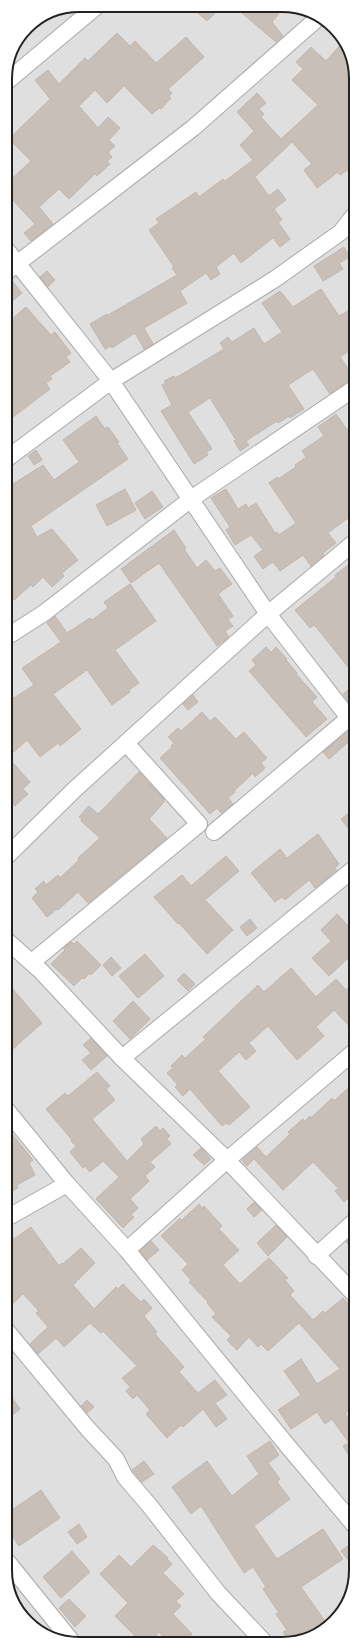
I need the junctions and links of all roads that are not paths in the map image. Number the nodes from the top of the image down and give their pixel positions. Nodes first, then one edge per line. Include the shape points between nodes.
1 (85, 12) edge
2 (315, 21) edge
3 (12, 77) edge
4 (349, 222) edge
5 (12, 256) edge
6 (18, 262) junction
7 (12, 267) edge
8 (112, 381) junction
9 (349, 393) edge
10 (12, 455) edge
11 (191, 499) junction
12 (349, 547) edge
13 (268, 614) junction
14 (12, 634) edge
15 (349, 718) edge
16 (349, 724) edge
17 (126, 743) junction
18 (214, 832) dead end
19 (12, 851) edge
20 (349, 873) edge
21 (12, 945) edge
22 (32, 962) junction
23 (349, 1056) edge
24 (122, 1058) junction
25 (12, 1115) edge
26 (227, 1160) junction
27 (67, 1184) junction
28 (12, 1216) edge
29 (349, 1226) edge
30 (127, 1250) junction
31 (316, 1256) junction
32 (349, 1289) edge
33 (12, 1337) edge
34 (349, 1519) edge
35 (12, 1567) edge
36 (67, 1636) edge
37 (259, 1637) edge

1 - 3 street
2 - 6 street via 193,128
4 - 8 street via 341,232 275,279
5 - 6 street
6 - 7 street
6 - 8 street
8 - 10 street
8 - 11 street
9 - 11 street
11 - 13 street
11 - 14 street via 44,613
12 - 13 street
13 - 15 street
13 - 17 street
16 - 18 street
17 - 19 street
17 - 22 street via 199,824
20 - 24 street
21 - 22 street
22 - 24 street
23 - 26 street
24 - 26 street
25 - 27 street
26 - 30 street
26 - 31 street
27 - 28 street
27 - 30 street
29 - 31 street
30 - 34 street
31 - 32 street
33 - 37 street via 116,1459 125,1477 218,1593
35 - 36 street

